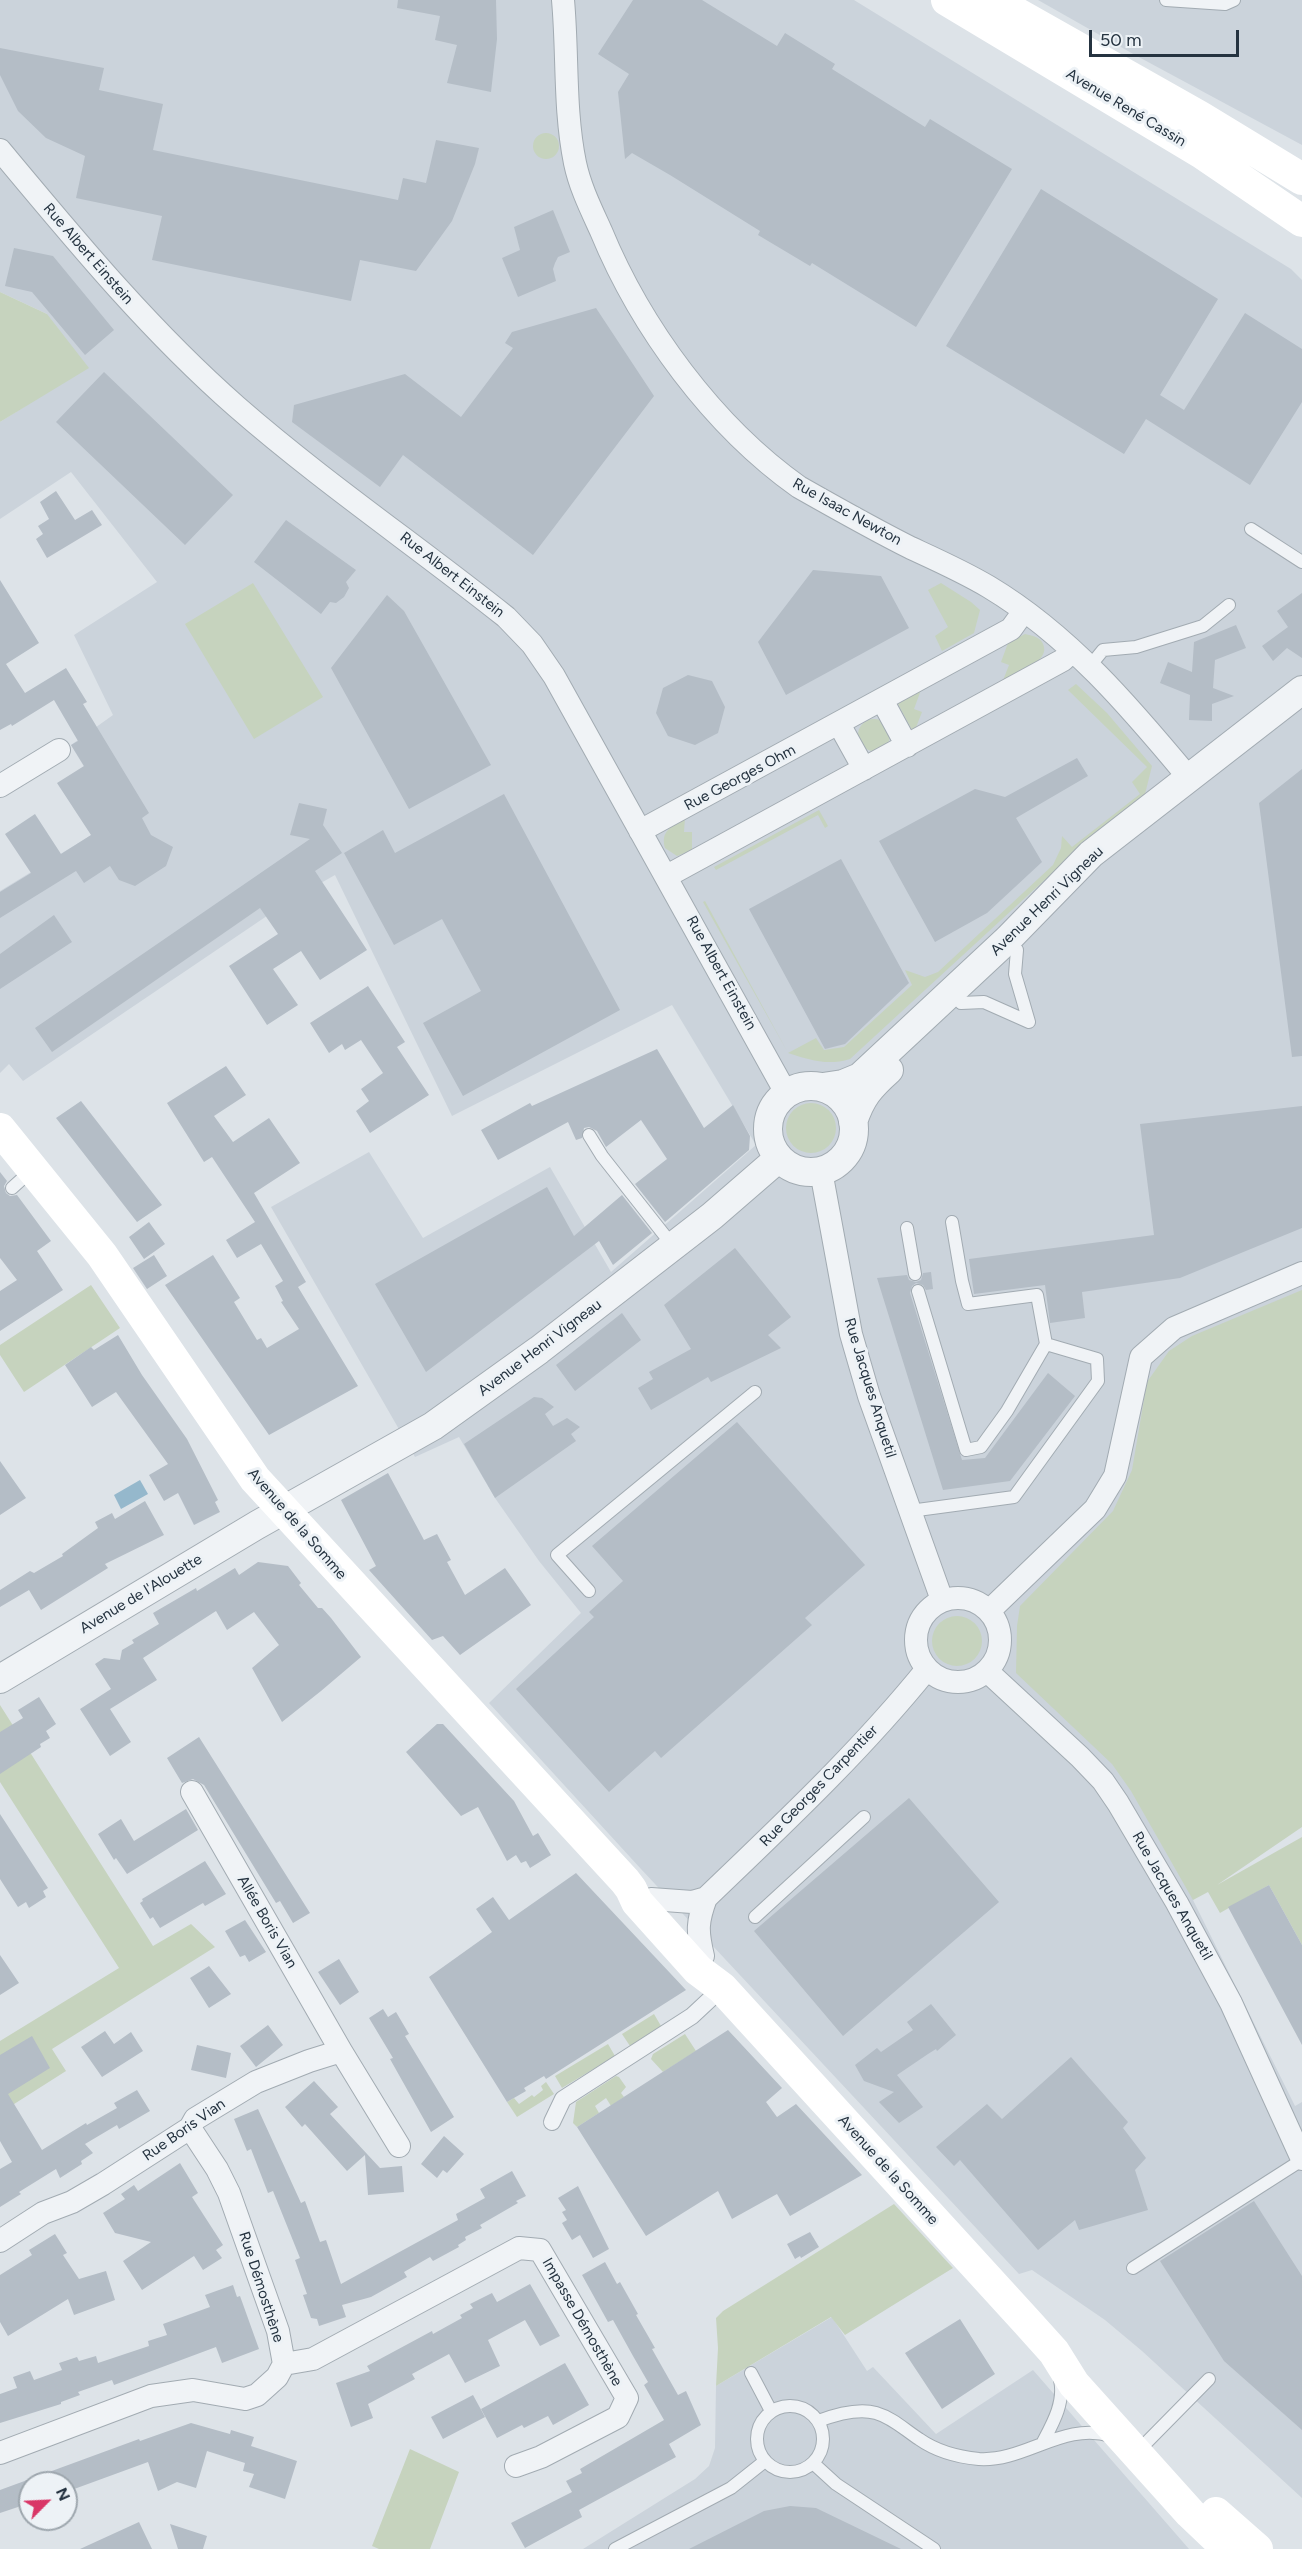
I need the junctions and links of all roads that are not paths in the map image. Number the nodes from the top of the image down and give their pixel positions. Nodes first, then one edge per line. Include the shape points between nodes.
1 (563, 0) edge
2 (947, 0) edge
3 (993, 0) edge
4 (1166, 0) edge
5 (1234, 0) edge
6 (0, 150) edge
7 (1302, 179) edge
8 (1302, 221) edge
9 (1251, 529) dead end
10 (1302, 562) edge
11 (1229, 605) dead end
12 (1024, 611) junction
13 (1072, 651) junction
14 (1090, 666) junction
15 (1302, 690) edge
16 (882, 700) junction
17 (1302, 715) edge
18 (839, 724) junction
19 (907, 746) junction
20 (59, 750) dead end
21 (864, 769) junction
22 (1189, 778) junction
23 (0, 786) edge
24 (640, 831) junction
25 (667, 876) junction
26 (1017, 950) junction
27 (961, 1004) junction
28 (823, 1087) junction
29 (786, 1093) junction
30 (853, 1122) junction
31 (589, 1135) dead end
32 (4, 1142) edge
33 (779, 1158) junction
34 (821, 1171) junction
35 (952, 1222) dead end
36 (907, 1228) dead end
37 (673, 1246) junction
38 (1302, 1273) edge
39 (915, 1274) dead end
40 (918, 1291) dead end
41 (1046, 1344) junction
42 (755, 1392) dead end
43 (282, 1511) junction
44 (910, 1511) junction
45 (589, 1591) dead end
46 (942, 1600) junction
47 (989, 1611) junction
48 (927, 1669) junction
49 (987, 1671) junction
50 (0, 1679) edge
51 (192, 1792) dead end
52 (864, 1817) dead end
53 (641, 1894) junction
54 (706, 1898) junction
55 (755, 1917) dead end
56 (703, 1956) junction
57 (723, 1988) junction
58 (341, 2051) junction
59 (552, 2122) dead end
60 (190, 2128) junction
61 (399, 2146) dead end
62 (1302, 2159) edge
63 (0, 2241) edge
64 (1132, 2268) dead end
65 (1054, 2352) junction
66 (284, 2364) junction
67 (751, 2373) dead end
68 (1209, 2379) dead end
69 (771, 2411) junction
70 (818, 2421) junction
71 (1043, 2442) junction
72 (1135, 2442) junction
73 (0, 2453) edge
74 (765, 2461) junction
75 (813, 2463) junction
76 (516, 2466) dead end
77 (615, 2549) edge
78 (934, 2549) edge
79 (1228, 2549) edge
80 (1257, 2549) edge

1 - 12 street, Rue Isaac Newton via 566,98 582,186 615,266 687,377 737,435 799,488 957,569
2 - 8 main road, Avenue René Cassin via 1202,153
3 - 7 main road, Avenue René Cassin
4 - 5 lane via 1225,4
6 - 24 street, Rue Albert Einstein via 147,321 236,405 296,457 514,625 555,676
9 - 10 lane
11 - 14 lane via 1203,626 1136,647 1103,650
12 - 13 street, Rue Isaac Newton
12 - 16 street, Rue Georges Ohm via 1011,628
13 - 14 street, Rue Isaac Newton
13 - 19 street via 1063,660
14 - 22 street, Rue Isaac Newton via 1127,703
15 - 22 street, Avenue Henri Vigneau
16 - 18 street, Rue Georges Ohm
16 - 19 street
17 - 26 street, Avenue Henri Vigneau via 1102,869
18 - 21 street
18 - 24 street, Rue Georges Ohm
19 - 21 street
20 - 23 street
21 - 25 street
22 - 28 street, Avenue Henri Vigneau via 1091,854 1008,939 860,1077
24 - 25 street, Rue Albert Einstein
25 - 29 street, Rue Albert Einstein
26 - 27 street, Avenue Henri Vigneau
26 - 27 lane via 1015,974 1029,1022 984,1002
27 - 30 street, Avenue Henri Vigneau via 866,1091
28 - 29 street, Avenue Henri Vigneau via 798,1087
28 - 30 street via 843,1101
29 - 33 street via 776,1103 768,1131
30 - 34 street, Avenue Henri Vigneau via 850,1147 833,1166
31 - 37 lane
32 - 43 main road, Avenue de la Somme via 23,1178 102,1255 255,1479
33 - 34 street via 798,1170
33 - 37 street, Avenue Henri Vigneau
34 - 44 street, Rue Jacques Anquetil via 851,1334
35 - 41 lane via 968,1304 1037,1294
36 - 39 lane
37 - 43 street, Avenue Henri Vigneau via 433,1426
38 - 47 street via 1174,1328 1142,1357 1115,1476 1095,1509
40 - 41 lane via 966,1450 981,1447
41 - 44 lane via 1097,1359 1098,1381 1014,1497
42 - 45 lane via 557,1555
43 - 50 street, Avenue de l'Alouette
43 - 53 main road, Avenue de la Somme
44 - 46 street, Rue Jacques Anquetil
46 - 47 street via 961,1597 977,1601
46 - 48 street via 925,1614 916,1632 919,1656
47 - 49 street via 1000,1634 999,1650
48 - 49 street via 939,1678 962,1682
48 - 54 street, Rue Georges Carpentier via 820,1788
49 - 62 street, Rue Jacques Anquetil via 1080,1757 1119,1803 1232,2003
51 - 58 street, Allée Boris Vian
52 - 55 lane
53 - 54 street via 692,1902
53 - 56 main road, Avenue de la Somme
53 - 57 main road, Avenue de la Somme via 637,1902 698,1971
54 - 56 street via 697,1930
56 - 57 main road, Avenue de la Somme
57 - 59 street via 692,2016 563,2098
57 - 65 main road, Avenue de la Somme
58 - 60 street, Rue Boris Vian via 256,2082 195,2119
58 - 61 street
60 - 63 street, Rue Boris Vian via 103,2184 43,2213
60 - 66 street, Rue Démosthène via 229,2193 279,2331
62 - 64 lane
65 - 71 lane via 1062,2388 1059,2406
65 - 72 main road, Avenue de la Somme via 1074,2384
66 - 73 street, Rue Démosthène via 268,2387 245,2399 193,2390 151,2396
66 - 76 street, Impasse Démosthène via 313,2359 519,2248 540,2250 627,2398 618,2417
67 - 69 lane
68 - 72 lane
69 - 70 lane via 791,2405 811,2413
69 - 74 lane via 758,2429 759,2451
70 - 71 lane via 874,2412 942,2451 981,2459 1026,2452
70 - 75 lane via 823,2443
71 - 72 lane via 1079,2433 1103,2433
72 - 79 main road, Avenue de la Somme via 1190,2512
72 - 80 main road, Avenue de la Somme
74 - 75 lane via 794,2472
74 - 77 lane via 731,2488
75 - 78 lane via 836,2484

